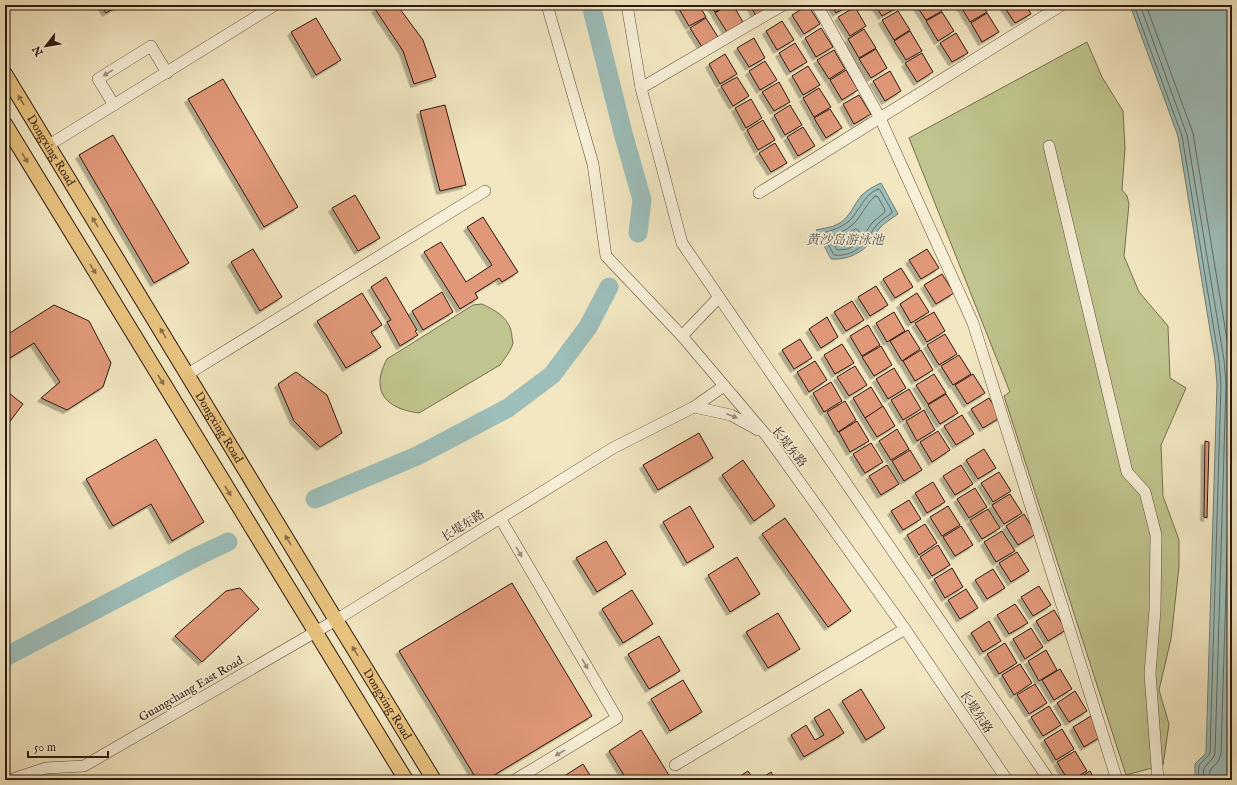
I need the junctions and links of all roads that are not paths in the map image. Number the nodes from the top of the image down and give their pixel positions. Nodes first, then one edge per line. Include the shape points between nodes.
1 (274, 5) edge
2 (547, 5) edge
3 (627, 5) edge
4 (783, 5) edge
5 (817, 5) edge
6 (1062, 5) edge
7 (167, 73) junction
8 (5, 74) edge
9 (641, 88) junction
10 (114, 105) junction
11 (880, 118) junction
12 (5, 124) edge
13 (48, 145) junction
14 (1049, 146) dead end
15 (485, 191) dead end
16 (759, 193) dead end
17 (719, 297) junction
18 (682, 336) junction
19 (188, 374) junction
20 (724, 386) junction
21 (694, 407) junction
22 (766, 434) junction
23 (500, 518) junction
24 (336, 620) junction
25 (905, 629) junction
26 (314, 632) junction
27 (675, 765) dead end
28 (5, 771) edge
29 (10, 780) edge
30 (406, 780) edge
31 (434, 780) edge
32 (515, 780) edge
33 (1007, 780) edge
34 (1049, 780) edge
35 (1118, 780) edge
36 (1158, 780) edge

1 - 7 street
2 - 18 street via 593,164 606,256
3 - 9 street
4 - 9 street
5 - 11 street
6 - 11 street
7 - 10 street
7 -> 10 street via 151,46 131,58 98,79
13 -> 8 main road, Dongxing Road
9 - 17 street via 682,243
10 - 13 street
11 - 16 street
11 - 35 street via 973,323
12 -> 26 main road, Dongxing Road
19 -> 13 main road, Dongxing Road
14 - 36 street via 1127,472 1145,492 1156,535 1155,610 1150,674
15 - 19 street
17 - 18 street
17 - 34 street
18 - 20 street
24 -> 19 main road, Dongxing Road
20 - 21 street
20 - 22 street
21 -> 22 street, 长堤东路 via 731,415
21 - 23 street, 长堤东路 via 613,448
22 - 25 street, 长堤东路
23 - 24 street, 长堤东路
23 -> 32 street via 617,718
24 - 26 street, Guangchang East Road
31 -> 24 main road, Dongxing Road
25 - 27 street
25 - 33 street, 长堤东路
26 - 29 street, Guangchang East Road via 84,766 46,768
26 - 30 main road, Dongxing Road
28 - 29 street

